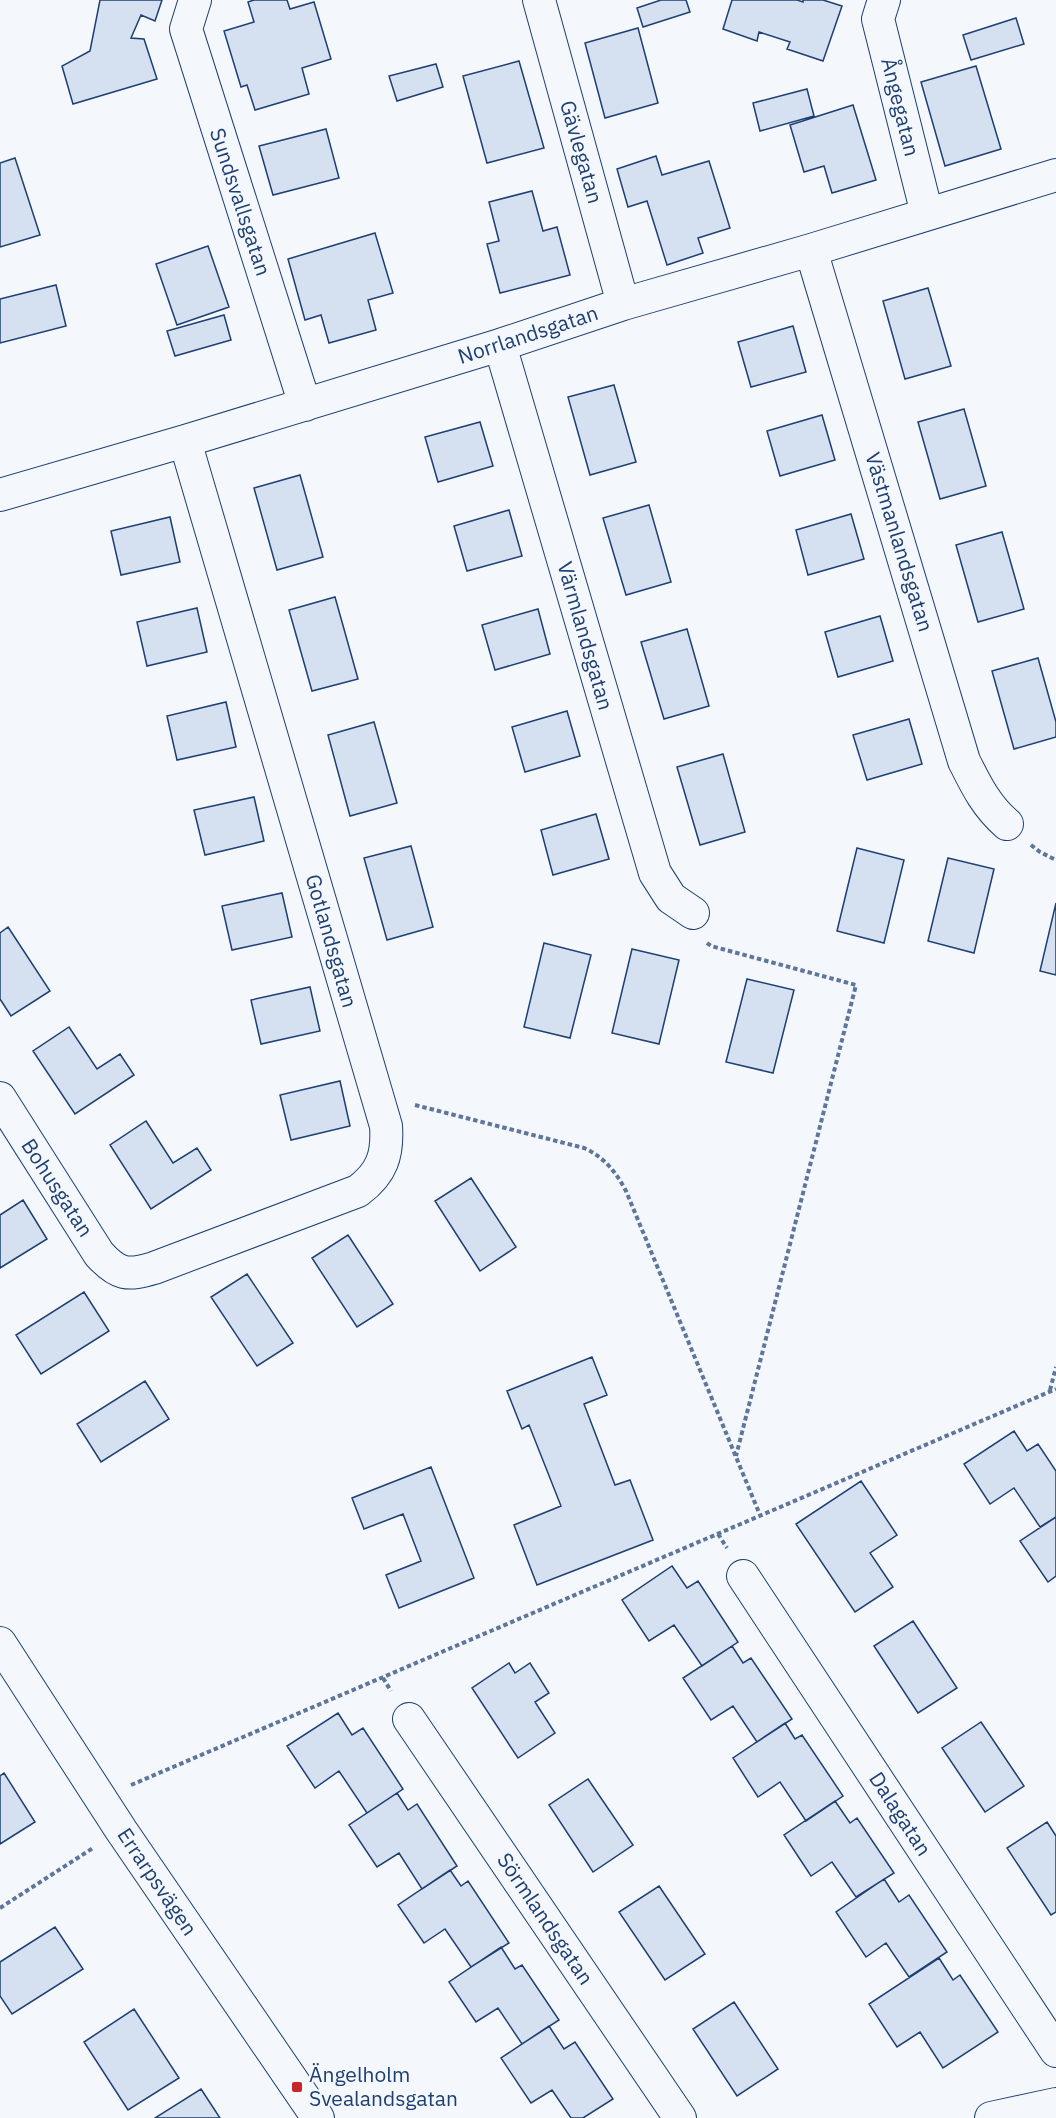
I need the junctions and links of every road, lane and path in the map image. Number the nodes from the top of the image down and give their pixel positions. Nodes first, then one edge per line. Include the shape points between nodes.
1 (195, 0) edge
2 (539, 0) edge
3 (884, 0) edge
4 (1056, 175) edge
5 (927, 214) junction
6 (811, 250) junction
7 (623, 304) junction
8 (500, 345) junction
9 (305, 405) junction
10 (185, 441) junction
11 (0, 495) edge
12 (1007, 824) dead end
13 (693, 913) joint
14 (377, 1095) junction
15 (0, 1098) edge
16 (120, 1272) joint
17 (1056, 1367) edge
18 (1056, 1389) edge
19 (1050, 1391) junction
20 (736, 1456) junction
21 (760, 1515) junction
22 (743, 1576) dead end
23 (0, 1643) edge
24 (409, 1719) dead end
25 (100, 1798) junction
26 (121, 1830) junction
27 (0, 1908) edge
28 (1056, 2051) edge
29 (1056, 2104) edge
30 (318, 2118) edge
31 (680, 2118) edge
32 (991, 2118) edge

1 - 9 street, Sundsvallsgatan via 186,29
2 - 7 street, Gävlegatan
3 - 5 street, Ångegatan via 878,19
4 - 5 street, Norrlandsgatan
5 - 6 street, Norrlandsgatan
6 - 7 street, Norrlandsgatan
6 - 12 street, Västmanlandsgatan via 964,761 986,802
7 - 8 street, Norrlandsgatan
8 - 9 street, Norrlandsgatan
8 - 13 street, Värmlandsgatan via 655,873 671,898
9 - 10 street, Norrlandsgatan
10 - 11 street, Norrlandsgatan
10 - 14 street, Gotlandsgatan
13 - 20 path via 697,933 711,946 856,985
14 - 16 street, Gotlandsgatan via 386,1126 385,1155 377,1174 358,1191 154,1268
14 - 20 path via 584,1148 595,1152 612,1168 626,1191
15 - 16 street, Bohusgatan via 99,1254
17 - 19 path
18 - 19 path
19 - 21 path
20 - 21 path
21 - 25 path
22 - 28 street, Dalagatan
23 - 25 street, Errarpsvägen
24 - 31 street, Sörmlandsgatan
25 - 26 street, Errarpsvägen
26 - 27 path
26 - 30 street, Errarpsvägen
29 - 32 street

